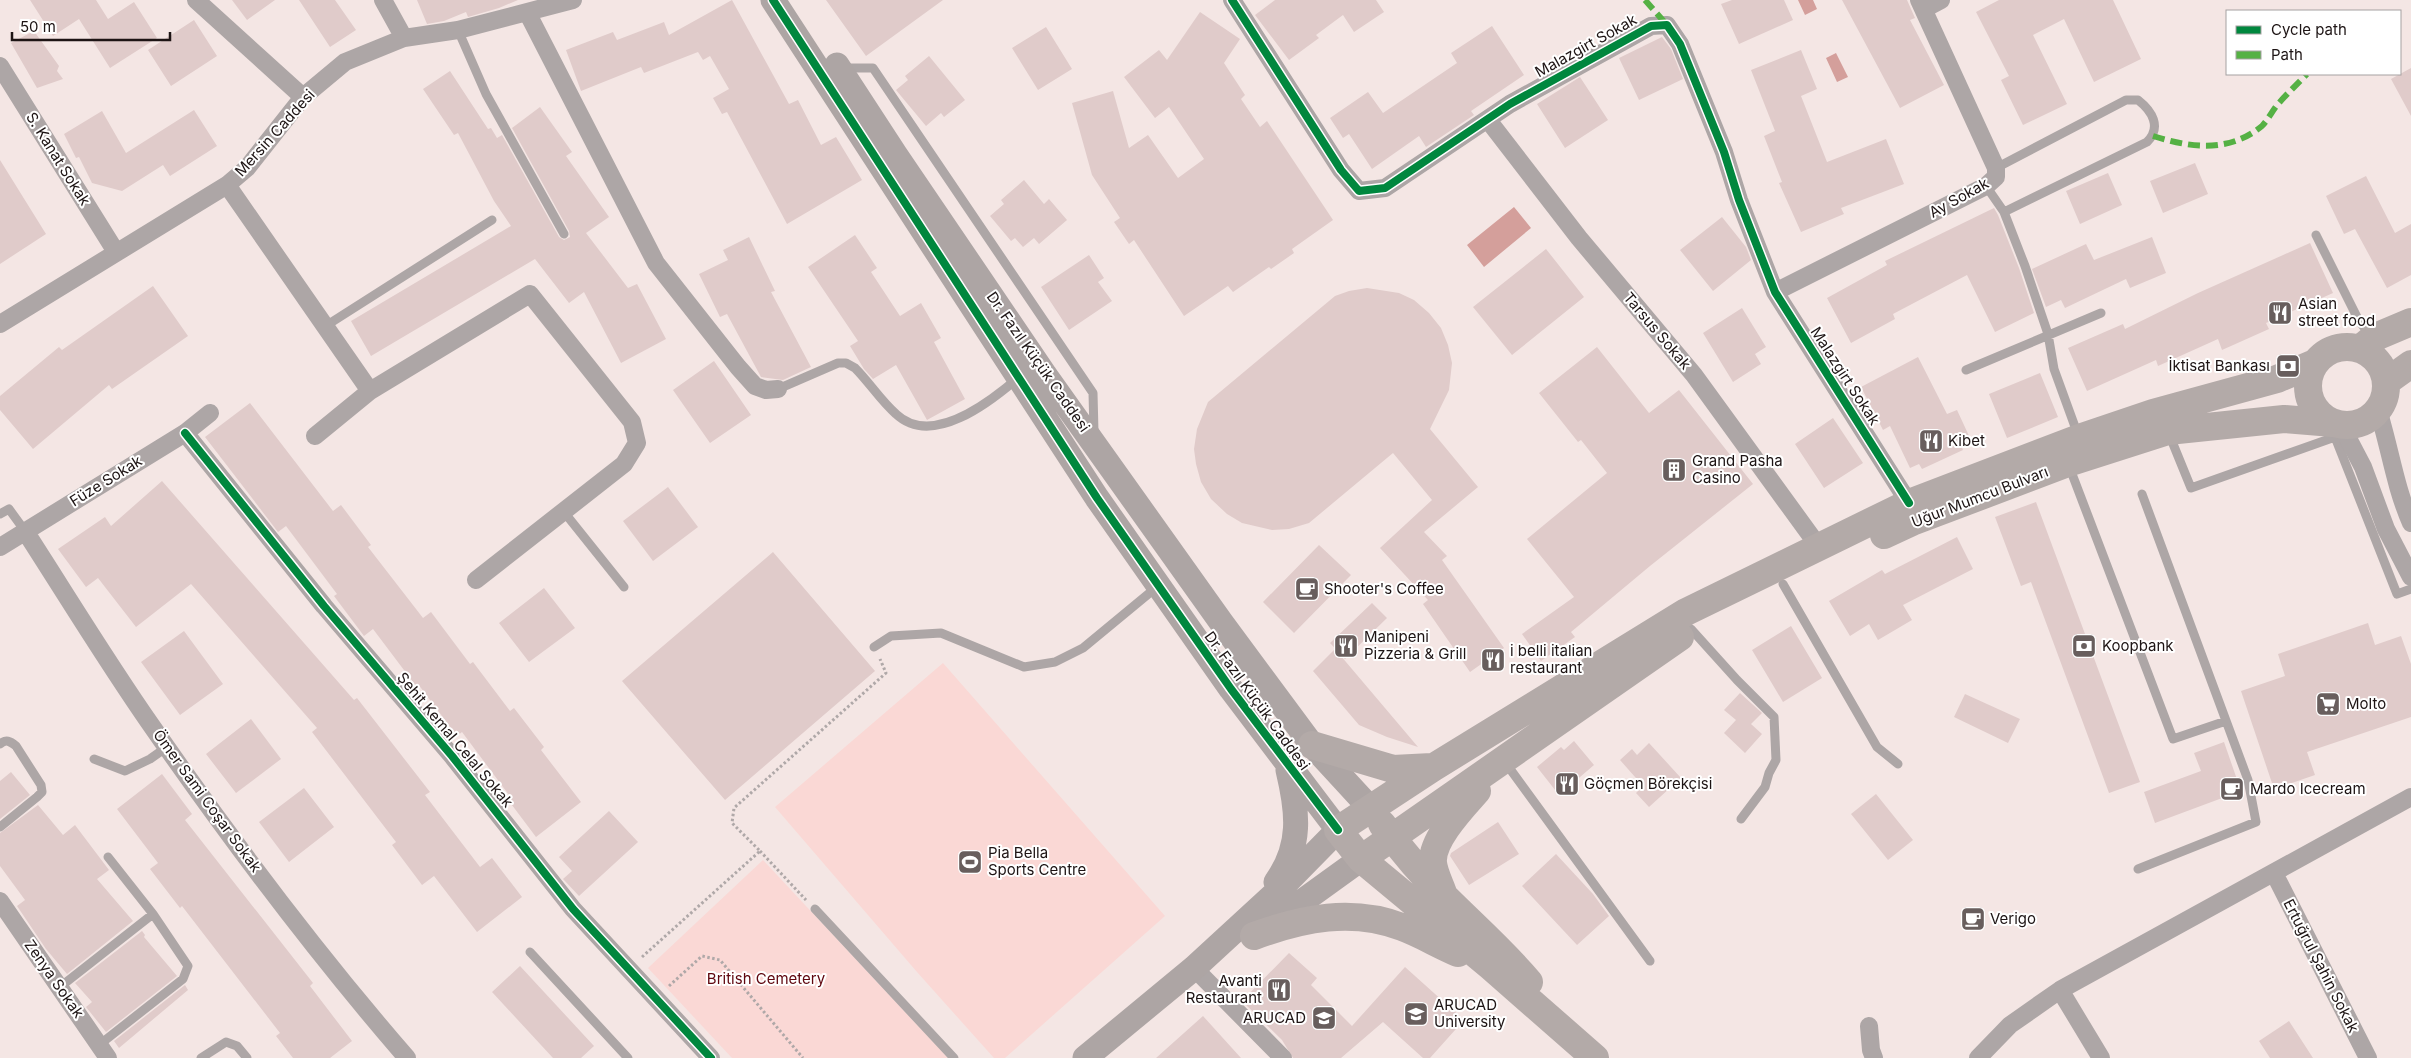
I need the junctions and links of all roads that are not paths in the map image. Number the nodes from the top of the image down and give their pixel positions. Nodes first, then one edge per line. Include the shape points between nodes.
1 (196, 0) edge
2 (384, 0) edge
3 (574, 0) edge
4 (773, 0) edge
5 (794, 0) edge
6 (1232, 0) edge
7 (1941, 0) edge
8 (1921, 4) edge
9 (527, 12) junction
10 (458, 30) junction
11 (404, 38) junction
12 (0, 66) edge
13 (303, 97) junction
14 (1488, 120) junction
15 (1996, 168) junction
16 (227, 185) junction
17 (1986, 186) junction
18 (2004, 212) junction
19 (492, 220) dead end
20 (564, 234) dead end
21 (2316, 235) dead end
22 (116, 252) junction
23 (1775, 292) junction
24 (2101, 313) dead end
25 (2411, 322) edge
26 (0, 324) edge
27 (324, 327) junction
28 (2048, 334) junction
29 (2367, 343) junction
30 (2315, 363) junction
31 (2411, 364) edge
32 (1966, 370) dead end
33 (1018, 378) junction
34 (2386, 382) junction
35 (778, 389) joint
36 (370, 391) junction
37 (2378, 410) junction
38 (210, 413) dead end
39 (2337, 424) junction
40 (2168, 431) junction
41 (185, 433) junction
42 (315, 436) dead end
43 (2080, 438) junction
44 (2068, 463) junction
45 (2142, 494) dead end
46 (1909, 503) junction
47 (564, 512) junction
48 (0, 514) edge
49 (2411, 522) edge
50 (25, 531) junction
51 (0, 547) edge
52 (1819, 547) junction
53 (2410, 578) edge
54 (476, 580) dead end
55 (1783, 584) junction
56 (1158, 586) junction
57 (624, 587) dead end
58 (1691, 629) junction
59 (1651, 646) junction
60 (874, 647) road end
61 (2226, 722) junction
62 (0, 744) edge
63 (1312, 745) junction
64 (167, 747) junction
65 (94, 759) dead end
66 (1504, 760) junction
67 (1898, 764) dead end
68 (1286, 765) junction
69 (1434, 767) junction
70 (2411, 797) edge
71 (1370, 808) junction
72 (1741, 819) dead end
73 (0, 826) edge
74 (1338, 830) junction
75 (1392, 838) junction
76 (108, 857) dead end
77 (1361, 859) junction
78 (2138, 869) dead end
79 (2274, 873) junction
80 (1444, 896) junction
81 (0, 901) edge
82 (815, 909) road end
83 (153, 914) junction
84 (1254, 924) junction
85 (530, 952) dead end
86 (1650, 961) dead end
87 (1490, 966) junction
88 (1194, 968) junction
89 (60, 988) junction
90 (2060, 990) junction
91 (1869, 1026) dead end
92 (104, 1051) edge
93 (1588, 1051) edge
94 (201, 1058) edge
95 (247, 1058) edge
96 (407, 1058) edge
97 (628, 1058) edge
98 (711, 1058) edge
99 (954, 1058) edge
100 (1085, 1058) edge
101 (1283, 1058) edge
102 (1874, 1058) edge
103 (1978, 1058) edge
104 (2101, 1058) edge
105 (2368, 1058) edge

1 - 13 street
2 - 11 street
3 - 9 street, Mersin Caddesi
4 - 33 street, Dr. Fazıl Küçük Caddesi
5 - 63 street, Dr. Fazıl Küçük Caddesi via 900,162 1094,442
6 - 14 street, Malazgirt Sokak via 1340,170 1359,191 1385,188
7 - 8 street
8 - 15 street, Ay Sokak
9 - 10 street, Mersin Caddesi
9 - 35 street via 656,263 755,386 766,390
10 - 11 street, Mersin Caddesi
10 - 20 lane via 486,94
11 - 13 street, Mersin Caddesi via 345,62
12 - 22 street, S. Kanat Sokak
13 - 16 street, Mersin Caddesi via 247,168
14 - 23 street, Malazgirt Sokak via 1510,104 1651,26 1667,25 1680,44
14 - 52 street, Tarsus Sokak via 1579,238 1694,374
15 - 17 street, Ay Sokak via 1996,178
15 - 18 lane via 2126,100 2138,100 2148,108 2156,124 2153,136 2147,142
16 - 22 street, Mersin Caddesi
16 - 27 street
17 - 18 lane
17 - 23 street, Ay Sokak
18 - 28 lane
19 - 27 lane
21 - 29 lane
22 - 26 street, Mersin Caddesi
23 - 46 street, Malazgirt Sokak
24 - 28 lane
25 - 29 main road
27 - 36 street
28 - 32 lane
28 - 43 lane via 2054,369
29 - 30 main road via 2340,347
29 - 34 main road via 2383,369
30 - 39 main road via 2309,375 2311,402 2319,414
30 - 43 main road, Uğur Mumcu Bulvarı via 2277,379 2152,413
31 - 34 main road
33 - 35 lane via 990,402 962,418 926,426 916,425 896,414 855,368 846,363 832,364
33 - 56 street, Dr. Fazıl Küçük Caddesi
34 - 37 main road via 2386,392
36 - 42 street
36 - 47 street via 530,294 632,422 637,443 624,464
37 - 39 main road via 2362,423
37 - 49 street via 2399,495
38 - 41 street, Füze Sokak
39 - 40 main road, Uğur Mumcu Bulvarı via 2284,419
39 - 53 street via 2363,467 2386,529
40 - 44 main road, Uğur Mumcu Bulvarı
40 - 53 lane via 2190,488 2335,437 2397,594
41 - 50 street, Füze Sokak
41 - 98 street, Şehit Kemal Celal Sokak via 324,606 452,756 573,909
43 - 46 main road, Uğur Mumcu Bulvarı
44 - 55 main road, Uğur Mumcu Bulvarı via 1912,522
44 - 61 lane via 2173,739
45 - 61 lane
46 - 52 main road, Uğur Mumcu Bulvarı
47 - 54 street
47 - 57 lane
48 - 50 lane via 9,509
50 - 51 street, Füze Sokak
50 - 64 street, Ömer Sami Coşar Sokak
52 - 59 main road, Uğur Mumcu Bulvarı via 1686,612
55 - 58 main road, Uğur Mumcu Bulvarı
55 - 67 lane via 1877,747
56 - 60 lane via 1083,648 1055,662 1024,667 941,634 891,636
56 - 68 street, Dr. Fazıl Küçük Caddesi
58 - 59 main road, Uğur Mumcu Bulvarı
58 - 72 lane via 1774,716 1776,760 1766,787
59 - 66 main road
59 - 69 main road
61 - 78 lane via 2248,780 2256,822
62 - 73 lane via 10,741 16,746 41,785 42,792
63 - 69 main road via 1393,769
63 - 71 street, Dr. Fazıl Küçük Caddesi
64 - 65 lane via 125,771
64 - 96 street, Ömer Sami Coşar Sokak via 317,948
66 - 75 main road
66 - 80 main road via 1437,844 1433,863
66 - 86 lane
68 - 74 street, Dr. Fazıl Küçük Caddesi
68 - 84 street via 1295,800 1296,832 1287,866
69 - 71 main road
70 - 79 street
71 - 74 main road
71 - 75 main road
74 - 77 main road
74 - 84 street
75 - 77 main road
75 - 80 main road
76 - 83 lane
77 - 84 street
77 - 87 main road
79 - 90 street
79 - 105 street, Ertuğrul Şahin Sokak
80 - 93 main road via 1505,954
81 - 89 street, Zenya Sokak
82 - 99 lane
83 - 89 lane
83 - 92 lane via 188,966 187,973
84 - 87 main road via 1287,924 1327,916 1355,916 1401,926
84 - 88 street
85 - 97 lane
87 - 93 main road
88 - 100 street
88 - 101 street
89 - 92 street, Zenya Sokak
90 - 103 street via 2010,1025
90 - 104 street
91 - 102 street
94 - 95 lane via 226,1042 237,1046

